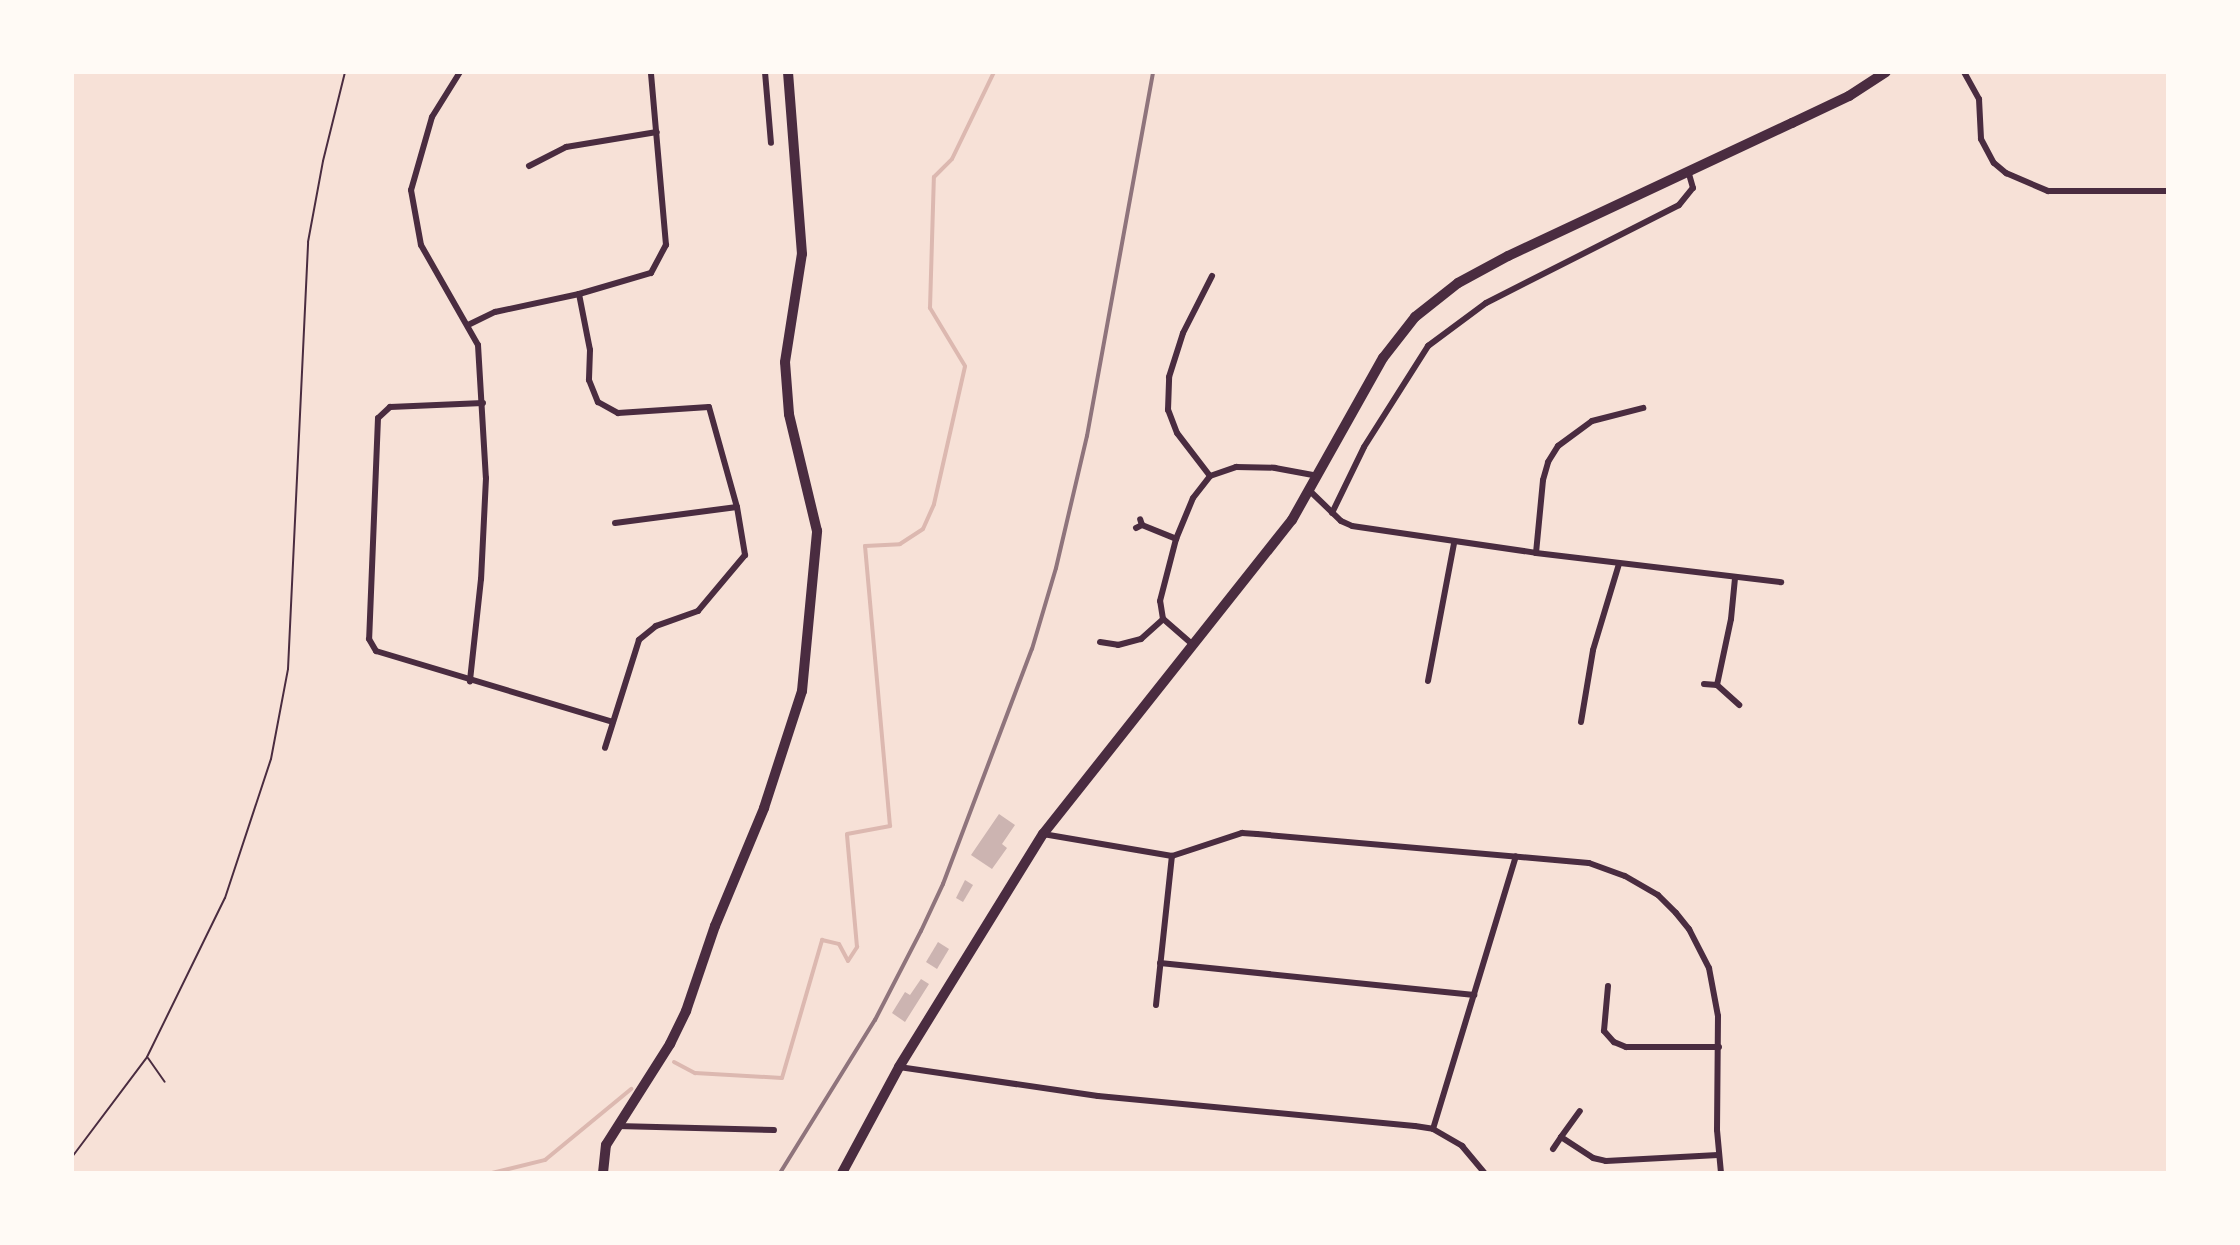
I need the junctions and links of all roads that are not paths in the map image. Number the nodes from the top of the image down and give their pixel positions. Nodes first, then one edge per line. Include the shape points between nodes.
1 (460, 72) edge
2 (651, 72) edge
3 (765, 72) edge
4 (788, 72) edge
5 (1886, 72) edge
6 (1964, 72) edge
7 (657, 132) junction
8 (771, 143) dead end
9 (529, 166) dead end
10 (1688, 171) junction
11 (2168, 191) edge
12 (1212, 276) dead end
13 (579, 294) junction
14 (468, 325) junction
15 (483, 403) junction
16 (1643, 408) dead end
17 (1210, 476) junction
18 (1318, 476) junction
19 (1310, 491) junction
20 (737, 507) junction
21 (1332, 513) junction
22 (615, 523) dead end
23 (1139, 524) dead end
24 (1176, 539) junction
25 (1454, 543) junction
26 (1536, 553) junction
27 (1619, 564) junction
28 (1735, 578) junction
29 (1781, 582) dead end
30 (1163, 619) junction
31 (1100, 642) dead end
32 (1192, 644) junction
33 (470, 681) junction
34 (1428, 681) dead end
35 (1704, 684) dead end
36 (1717, 685) junction
37 (1739, 705) dead end
38 (613, 722) junction
39 (1581, 722) dead end
40 (605, 748) dead end
41 (1043, 834) junction
42 (1172, 856) junction
43 (1516, 856) junction
44 (1160, 963) junction
45 (1608, 986) dead end
46 (1474, 995) junction
47 (1156, 1005) dead end
48 (1719, 1047) junction
49 (899, 1067) junction
50 (1580, 1111) dead end
51 (617, 1126) junction
52 (1433, 1129) junction
53 (774, 1130) dead end
54 (1561, 1137) junction
55 (1553, 1149) dead end
56 (1718, 1155) junction
57 (603, 1173) edge
58 (842, 1173) edge
59 (1485, 1173) edge
60 (1721, 1173) edge

1 - 14 street via 432,117 411,190 421,245
2 - 7 street
3 - 8 street
4 - 51 main road via 802,254 785,362 789,414 817,531 802,691 764,808 686,1011
5 - 10 main road via 1849,96
6 - 11 street via 1979,99 1981,139 2006,173 2048,191
7 - 9 street via 566,147
7 - 13 street via 666,245 651,273
10 - 18 main road via 1508,256 1435,299 1383,358
10 - 21 street via 1693,188 1679,205 1486,303 1428,346 1364,447
12 - 17 street via 1183,333 1169,377 1168,410 1177,433
13 - 14 street via 495,312
13 - 20 street via 590,350 589,380 598,402 618,413 709,407
14 - 15 street via 478,345
15 - 33 street via 486,478
15 - 33 street via 390,407 378,418 369,639 376,651
16 - 26 street via 1592,421 1558,446 1543,480
17 - 18 street via 1236,467
17 - 24 street via 1193,498
18 - 19 main road
19 - 21 street
19 - 32 main road
20 - 22 street
20 - 38 street via 745,555 698,611 656,626 639,640
21 - 25 street via 1352,526
23 - 24 street
24 - 30 street via 1160,601
25 - 26 street
25 - 34 street
26 - 27 street
27 - 28 street
27 - 39 street via 1593,650
28 - 29 street
28 - 36 street
30 - 31 street via 1141,639 1118,645
30 - 32 street
32 - 41 main road
33 - 38 street
35 - 36 street
36 - 37 street
38 - 40 street
41 - 42 street
41 - 49 main road
42 - 43 street via 1242,833
42 - 44 street
43 - 46 street
43 - 48 street via 1589,863 1658,895 1689,929 1705,960 1715,990
44 - 46 street
44 - 47 street
45 - 48 street via 1604,1031 1614,1042 1626,1047
46 - 52 street
48 - 56 street
49 - 52 street via 1098,1096
49 - 58 main road
50 - 54 street
51 - 53 street
51 - 57 main road via 606,1145
52 - 59 street via 1462,1146
54 - 55 street
54 - 56 street via 1606,1161
56 - 60 street

